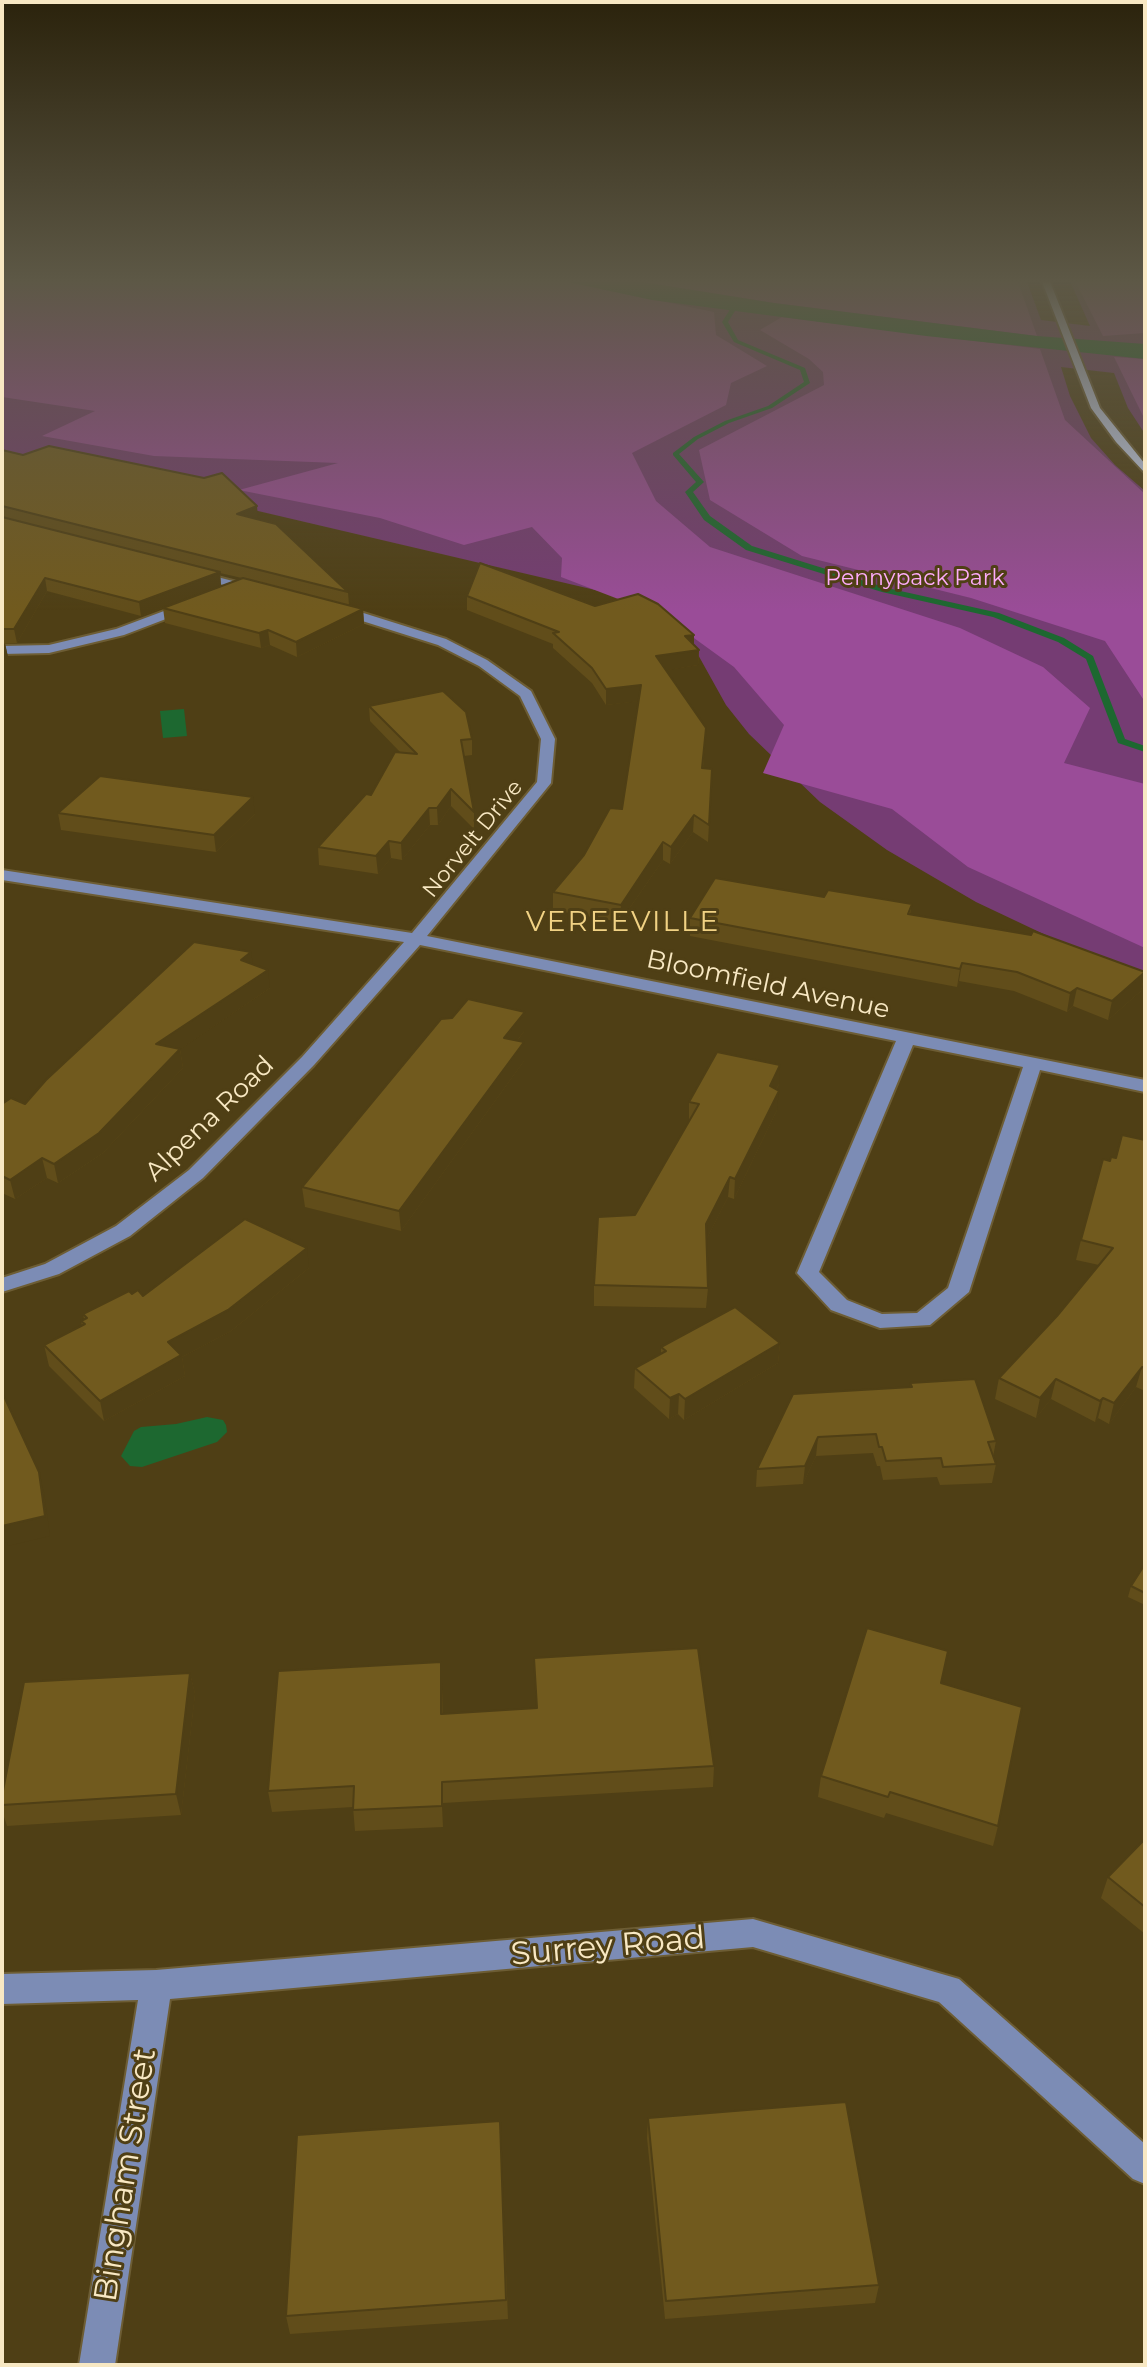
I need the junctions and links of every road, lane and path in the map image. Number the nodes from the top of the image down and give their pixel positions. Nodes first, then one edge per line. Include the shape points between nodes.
1 (1089, 389) edge
2 (1145, 470) edge
3 (181, 570) edge
4 (240, 586) junction
5 (270, 593) edge
6 (214, 596) edge
7 (200, 601) edge
8 (330, 608) edge
9 (2, 650) edge
10 (2, 875) edge
11 (416, 939) junction
12 (906, 1040) junction
13 (1033, 1064) junction
14 (1145, 1086) edge
15 (2, 1285) edge
16 (156, 1985) junction
17 (2, 1989) edge
18 (1143, 2165) edge
19 (97, 2365) edge

1 - 2 main road via 1096,408
3 - 4 street
4 - 5 street
4 - 6 street
7 - 9 street via 120,632 49,649
8 - 11 street, Norvelt Drive via 442,642 483,663 526,694 548,739 544,783
10 - 11 street, Bloomfield Avenue
11 - 12 street, Bloomfield Avenue
11 - 15 street, Alpena Road via 308,1061 196,1174 123,1231 52,1269
12 - 13 street, Bloomfield Avenue
12 - 13 street via 808,1273 839,1305 880,1321 922,1320 958,1292
13 - 14 street, Bloomfield Avenue
16 - 17 street, Surrey Road
16 - 18 street, Surrey Road via 753,1933 948,1990
16 - 19 street, Bingham Street

